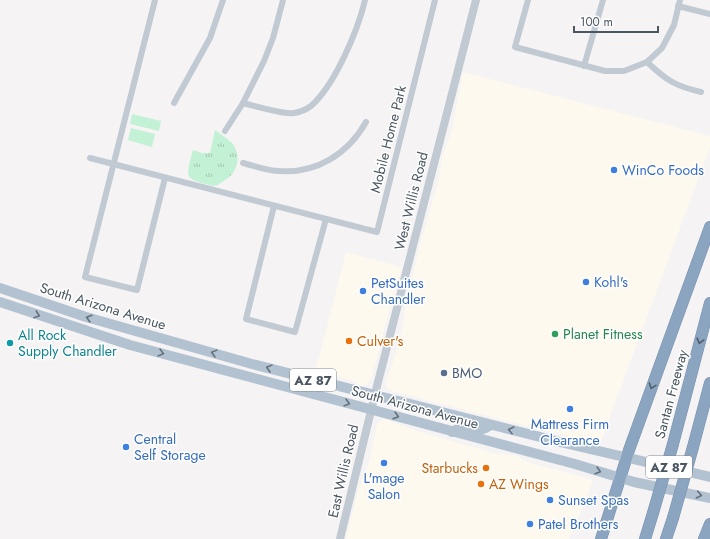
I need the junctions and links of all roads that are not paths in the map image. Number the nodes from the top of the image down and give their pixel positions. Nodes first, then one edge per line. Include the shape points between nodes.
1 (155, 0) edge
2 (223, 0) edge
3 (283, 0) edge
4 (365, 0) edge
5 (435, 0) edge
6 (476, 0) edge
7 (528, 0) edge
8 (603, 0) edge
9 (679, 3) edge
10 (710, 14) edge
11 (647, 62) junction
12 (584, 66) junction
13 (701, 92) dead end
14 (174, 103) dead end
15 (243, 103) junction
16 (366, 122) dead end
17 (225, 131) dead end
18 (90, 158) dead end
19 (243, 163) dead end
20 (113, 164) junction
21 (165, 178) junction
22 (274, 206) junction
23 (326, 219) junction
24 (710, 227) edge
25 (0, 288) edge
26 (0, 302) edge
27 (710, 303) edge
28 (710, 383) edge
29 (375, 395) junction
30 (371, 409) junction
31 (490, 425) junction
32 (452, 432) junction
33 (627, 458) junction
34 (710, 477) edge
35 (621, 478) junction
36 (710, 498) edge
37 (710, 524) edge
38 (340, 539) edge
39 (602, 539) edge
40 (645, 539) edge
41 (666, 539) edge
42 (704, 539) edge

1 - 20 street
2 - 14 street via 210,38
3 - 15 street via 273,38
4 - 15 street via 355,31 338,68 311,106 293,113
5 - 23 street, Mobile Home Park via 377,232
6 - 29 street, West Willis Road
7 - 12 street via 514,47
8 - 12 street
9 - 10 street
9 - 11 street via 674,25 662,48
11 - 12 street via 624,70 605,71
11 - 13 street via 663,77 683,88
15 - 17 street
16 - 19 street, Mobile Home Park via 348,146 319,166 280,172
18 - 20 street, Mobile Home Park
20 - 21 street, Mobile Home Park
20 - 21 street via 85,277 137,290
21 - 22 street, Mobile Home Park
22 - 23 street, Mobile Home Park
22 - 23 street via 246,319 295,332
24 -> 33 highway
29 -> 25 main road, South Arizona Avenue / AZ 87 via 179,344
26 -> 30 main road, South Arizona Avenue / AZ 87 via 130,345
27 -> 40 highway, Santan Freeway, bridge
28 - 41 highway, bridge
29 - 30 street, West Willis Road
29 - 31 main road, South Arizona Avenue / AZ 87
30 -> 32 main road, South Arizona Avenue / AZ 87
30 - 38 street, East Willis Road
31 - 32 main road via 480,431 462,426
33 -> 31 main road, South Arizona Avenue / AZ 87
32 -> 35 main road, South Arizona Avenue / AZ 87
33 - 34 main road, South Arizona Avenue / AZ 87
33 - 35 highway
35 -> 36 main road, South Arizona Avenue / AZ 87
35 - 39 highway
37 - 42 highway

